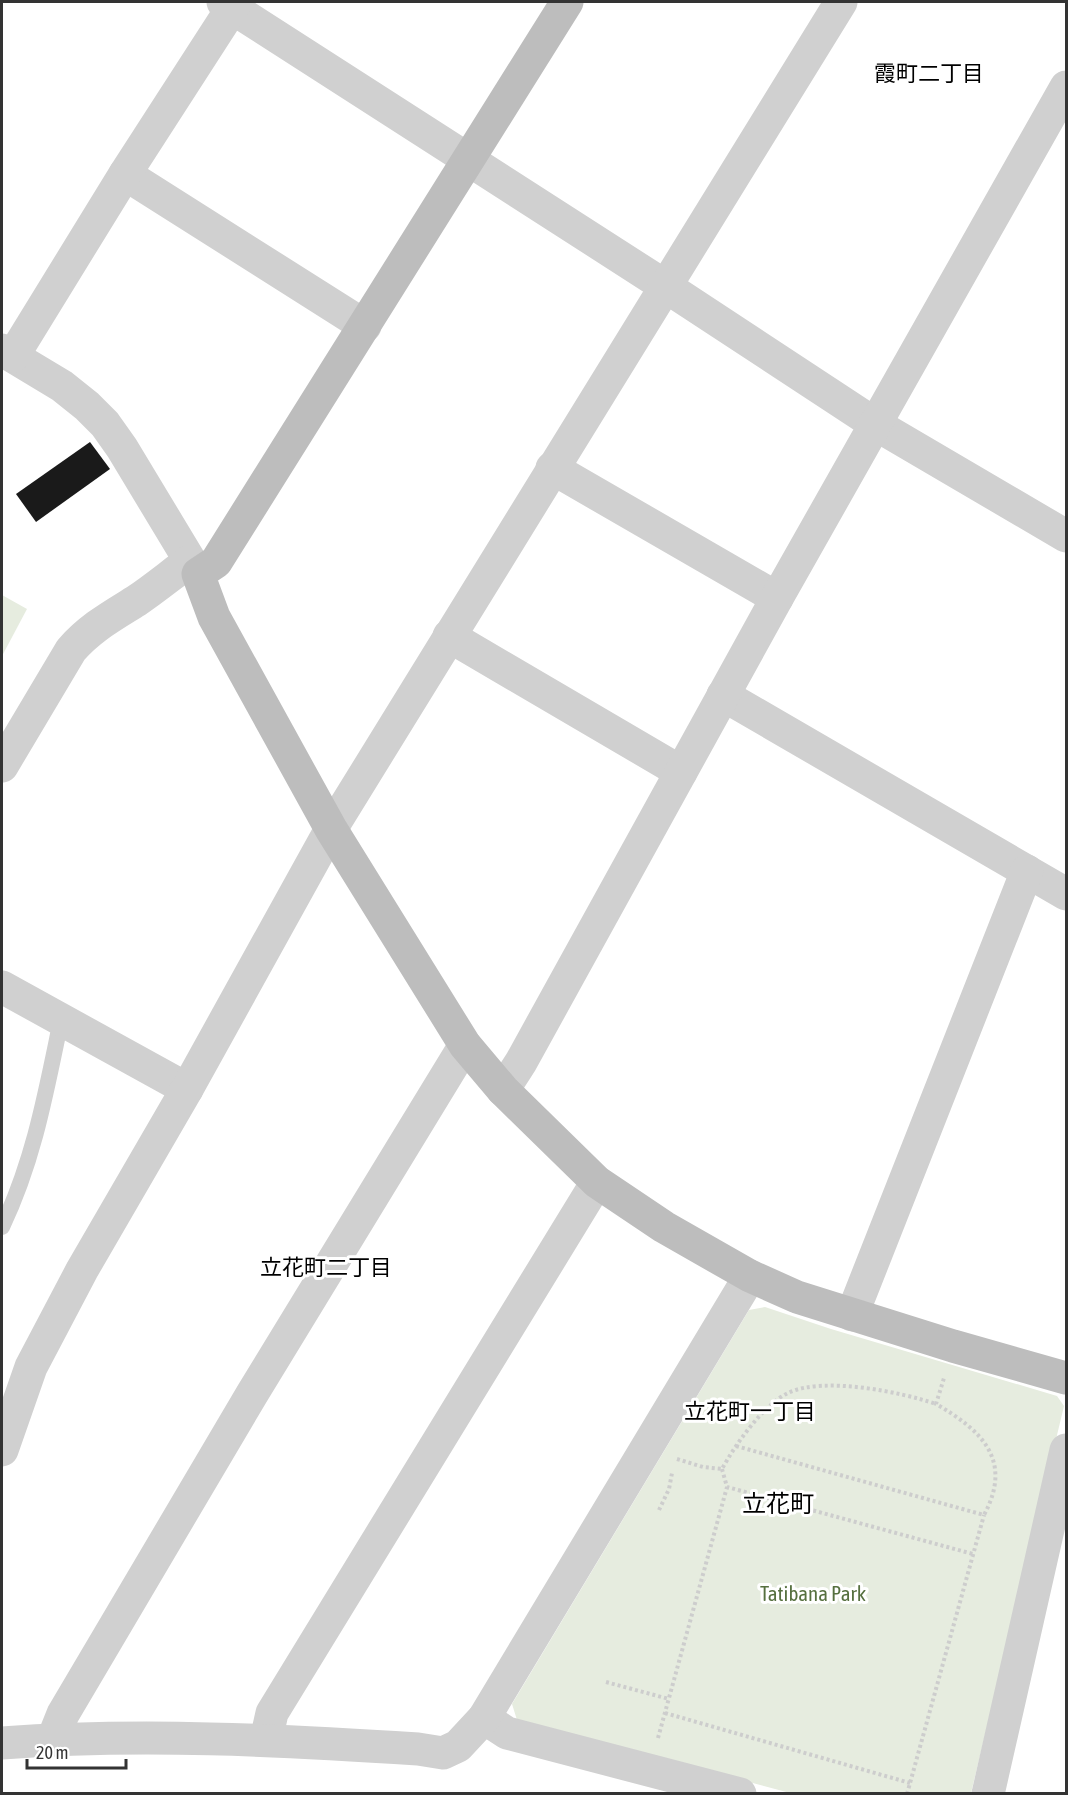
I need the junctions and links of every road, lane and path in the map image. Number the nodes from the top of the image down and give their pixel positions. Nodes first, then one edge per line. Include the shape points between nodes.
1 (567, 2) edge
2 (841, 2) edge
3 (231, 4) edge
4 (1066, 87) edge
5 (468, 160) junction
6 (125, 174) junction
7 (665, 286) junction
8 (365, 326) junction
9 (7, 353) edge
10 (875, 424) junction
11 (552, 468) junction
12 (1063, 527) edge
13 (194, 568) junction
14 (777, 598) junction
15 (449, 636) junction
16 (723, 695) junction
17 (2, 766) edge
18 (681, 772) junction
19 (331, 829) junction
20 (1027, 871) junction
21 (1066, 894) edge
22 (2, 987) edge
23 (61, 1020) junction
24 (465, 1045) junction
25 (187, 1089) junction
26 (503, 1090) junction
27 (597, 1182) junction
28 (2, 1227) edge
29 (750, 1276) junction
30 (852, 1315) junction
31 (953, 1346) junction
32 (1066, 1378) edge
33 (936, 1404) junction
34 (736, 1446) junction
35 (2, 1450) edge
36 (1066, 1450) edge
37 (723, 1469) junction
38 (727, 1487) junction
39 (659, 1510) dead end
40 (984, 1515) junction
41 (973, 1554) junction
42 (606, 1682) dead end
43 (669, 1700) junction
44 (665, 1713) junction
45 (484, 1718) junction
46 (52, 1739) junction
47 (266, 1740) junction
48 (657, 1742) dead end
49 (2, 1743) edge
50 (910, 1783) junction
51 (740, 1794) edge
52 (908, 1794) edge
53 (988, 1794) edge

1 - 5 street
2 - 7 street
3 - 5 street
3 - 6 street
4 - 10 street
5 - 7 street
5 - 8 street
6 - 8 street
6 - 9 street
7 - 10 street
7 - 11 street
8 - 13 street via 216,562
9 - 13 street via 62,386 105,424
10 - 12 street
10 - 14 street
11 - 14 street
11 - 15 street
13 - 17 street via 96,625 84,636 71,650
13 - 19 street via 214,617
14 - 16 street
15 - 18 street
15 - 19 street
16 - 18 street
16 - 20 street
18 - 26 street
19 - 24 street
19 - 25 street
20 - 21 street
20 - 30 street
22 - 23 street
23 - 25 street
23 - 28 lane via 39,1128
24 - 26 street
24 - 46 street via 246,1404 63,1714
25 - 35 street via 88,1260 32,1367
26 - 27 street
27 - 29 street via 664,1227
27 - 47 street via 272,1713
29 - 30 street
29 - 45 street
30 - 31 street
31 - 32 street
31 - 33 path
33 - 34 path via 891,1392 810,1387 787,1393 770,1406
33 - 40 path via 980,1435 993,1458 995,1490
34 - 37 path
34 - 40 path
36 - 53 street
37 - 38 path
37 - 39 path via 672,1457 669,1489
38 - 41 path
38 - 43 path
40 - 41 path
41 - 50 path
42 - 43 path
43 - 44 path
44 - 48 path
44 - 50 path
45 - 47 street via 458,1746 443,1753
45 - 51 street via 507,1733
46 - 47 street
46 - 49 street
50 - 52 path

